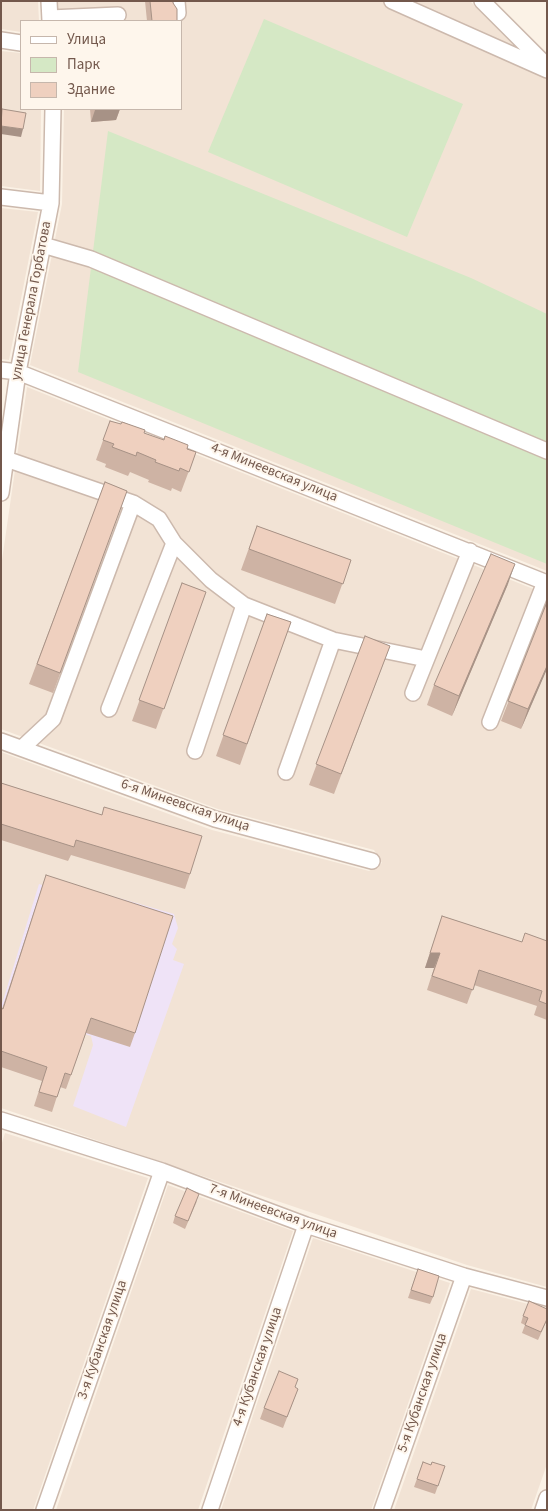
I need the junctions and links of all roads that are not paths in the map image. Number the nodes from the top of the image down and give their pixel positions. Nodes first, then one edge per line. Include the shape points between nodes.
1 (49, 1) edge
2 (392, 1) edge
3 (482, 1) edge
4 (118, 12) edge
5 (50, 20) edge
6 (1, 40) edge
7 (20, 43) edge
8 (547, 68) edge
9 (53, 110) edge
10 (1, 197) edge
11 (51, 203) junction
12 (43, 245) junction
13 (1, 370) edge
14 (18, 372) junction
15 (547, 451) edge
16 (6, 459) junction
17 (1, 493) edge
18 (134, 503) junction
19 (174, 543) junction
20 (470, 552) junction
21 (546, 583) edge
22 (244, 605) junction
23 (333, 640) junction
24 (426, 659) junction
25 (413, 693) dead end
26 (109, 709) dead end
27 (490, 722) dead end
28 (1, 741) edge
29 (22, 748) junction
30 (195, 750) dead end
31 (286, 772) dead end
32 (372, 861) dead end
33 (1, 1120) edge
34 (162, 1171) junction
35 (306, 1225) junction
36 (464, 1276) junction
37 (547, 1298) edge
38 (547, 1498) edge
39 (44, 1510) edge
40 (210, 1510) edge
41 (382, 1510) edge
42 (543, 1510) edge

1 - 5 street
2 - 8 street
3 - 8 street
4 - 5 street
6 - 7 street
9 - 11 street, улица Генерала Горбатова
10 - 11 street
11 - 12 street, улица Генерала Горбатова
12 - 14 street, улица Генерала Горбатова
12 - 15 street via 91,259
13 - 14 street, 4-я Минеевская улица
14 - 16 street, улица Генерала Горбатова
14 - 20 street, 4-я Минеевская улица
16 - 17 street, улица Генерала Горбатова
16 - 18 street
18 - 19 street via 159,520
18 - 29 street via 53,719
19 - 22 street via 211,580
19 - 26 street
20 - 21 street, 4-я Минеевская улица
20 - 24 street
21 - 27 street
22 - 23 street
22 - 30 street
23 - 24 street
23 - 31 street
24 - 25 street
28 - 29 street, 6-я Минеевская улица
29 - 32 street, 6-я Минеевская улица via 215,819
33 - 34 street, 7-я Минеевская улица
34 - 35 street, 7-я Минеевская улица
34 - 39 street, 3-я Кубанская улица
35 - 36 street, 7-я Минеевская улица
35 - 40 street, 4-я Кубанская улица
36 - 37 street, 7-я Минеевская улица
36 - 41 street, 5-я Кубанская улица
38 - 42 street

